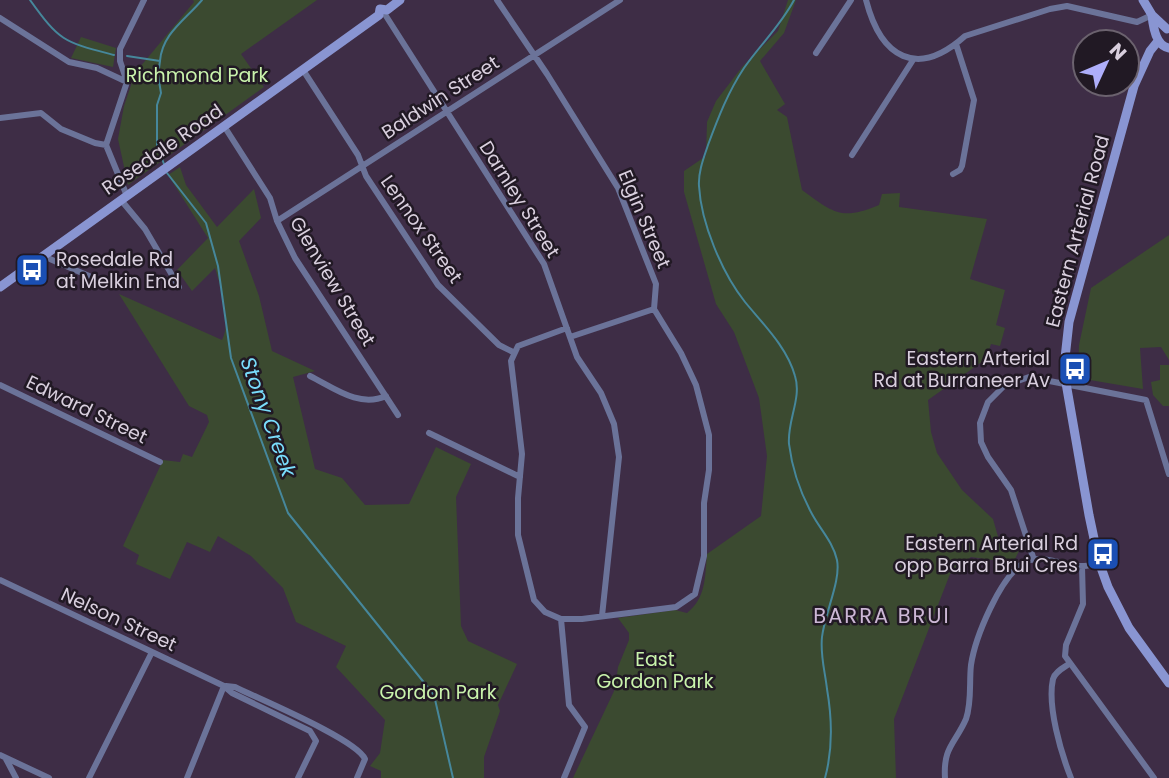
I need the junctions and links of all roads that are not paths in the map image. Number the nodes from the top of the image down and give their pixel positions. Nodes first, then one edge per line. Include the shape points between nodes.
1 (144, 0) edge
2 (400, 0) edge
3 (497, 0) edge
4 (620, 0) edge
5 (851, 0) edge
6 (866, 0) edge
7 (1143, 0) edge
8 (384, 14) junction
9 (1152, 15) junction
10 (0, 18) edge
11 (1168, 29) edge
12 (956, 44) junction
13 (1164, 45) edge
14 (816, 53) dead end
15 (534, 56) junction
16 (913, 60) junction
17 (303, 70) junction
18 (127, 82) junction
19 (448, 112) junction
20 (0, 118) edge
21 (224, 126) junction
22 (106, 145) junction
23 (852, 155) dead end
24 (362, 166) junction
25 (953, 174) dead end
26 (124, 198) junction
27 (277, 221) junction
28 (43, 256) junction
29 (96, 279) dead end
30 (179, 286) dead end
31 (0, 287) edge
32 (654, 309) junction
33 (566, 328) junction
34 (570, 337) junction
35 (513, 352) junction
36 (310, 376) dead end
37 (1066, 383) junction
38 (0, 385) edge
39 (386, 396) junction
40 (398, 415) dead end
41 (429, 433) dead end
42 (160, 462) dead end
43 (1169, 474) edge
44 (520, 477) junction
45 (1034, 560) junction
46 (1099, 562) junction
47 (1082, 566) junction
48 (0, 580) edge
49 (602, 616) junction
50 (561, 619) junction
51 (152, 652) junction
52 (1069, 664) junction
53 (1169, 683) edge
54 (224, 686) junction
55 (2, 756) edge
56 (20, 765) junction
57 (16, 778) edge
58 (49, 778) edge
59 (89, 778) edge
60 (187, 778) edge
61 (298, 778) edge
62 (357, 778) edge
63 (564, 778) edge
64 (945, 778) edge
65 (1071, 778) edge
66 (1153, 778) edge

1 - 18 street via 120,49
2 - 8 main road, Rosedale Road
3 - 15 street, Elgin Street
4 - 15 street, Baldwin Street
5 - 14 street
6 - 16 street via 892,50
7 - 9 main road
8 - 17 main road, Rosedale Road
8 - 19 street, Darnley Street
9 - 11 main road
9 - 12 street via 1138,22 1067,6 965,36
9 - 13 main road
10 - 18 street via 69,62
11 - 13 main road, Eastern Arterial Road via 1161,32
12 - 16 street via 926,60
12 - 25 street via 974,100 962,166
13 - 37 main road, Eastern Arterial Road via 1144,63 1134,86 1069,322
15 - 19 street, Baldwin Street
15 - 32 street, Elgin Street via 618,188 656,284
16 - 23 street
17 - 21 main road, Rosedale Road
17 - 24 street, Lennox Street
18 - 22 street
19 - 24 street, Baldwin Street
19 - 33 street, Darnley Street via 544,264
20 - 22 street via 41,113 61,130
21 - 26 main road, Rosedale Road
21 - 27 street, Glenview Street via 271,198
22 - 26 street
24 - 27 street, Baldwin Street
24 - 35 street, Lennox Street via 438,285 499,345
26 - 28 main road, Rosedale Road
26 - 30 street
27 - 39 street, Glenview Street via 295,258
28 - 29 street
28 - 31 main road, Rosedale Road
32 - 34 street
32 - 49 street, Elgin Street via 696,385 709,435 704,556 695,594 676,607
33 - 34 street, Darnley Street
33 - 35 street
34 - 49 street, Darnley Street via 614,424 618,457
35 - 44 street
36 - 39 street via 357,400
37 - 43 street via 1146,400
37 - 45 street via 1029,377 1011,382 992,396 980,423 984,450 1011,490
37 - 46 main road, Eastern Arterial Road
38 - 42 street, Edward Street
39 - 40 street, Glenview Street
41 - 44 street
44 - 50 street via 518,535 530,589 545,612
45 - 47 street
45 - 64 street via 1024,563 999,589 974,652 968,708 948,749
46 - 47 street
46 - 53 main road, Eastern Arterial Road via 1129,628
47 - 52 street via 1083,604 1066,645
48 - 51 street, Nelson Street
49 - 50 street
50 - 63 street via 569,705 585,727
51 - 54 street, Nelson Street
51 - 59 street
52 - 65 street via 1053,680 1054,717
52 - 66 street
54 - 60 street
54 - 61 street, Nelson Street via 310,731 316,741
54 - 62 street, Nelson Street via 235,687 360,751 365,759
55 - 56 street
55 - 57 street
56 - 57 street
56 - 58 street

